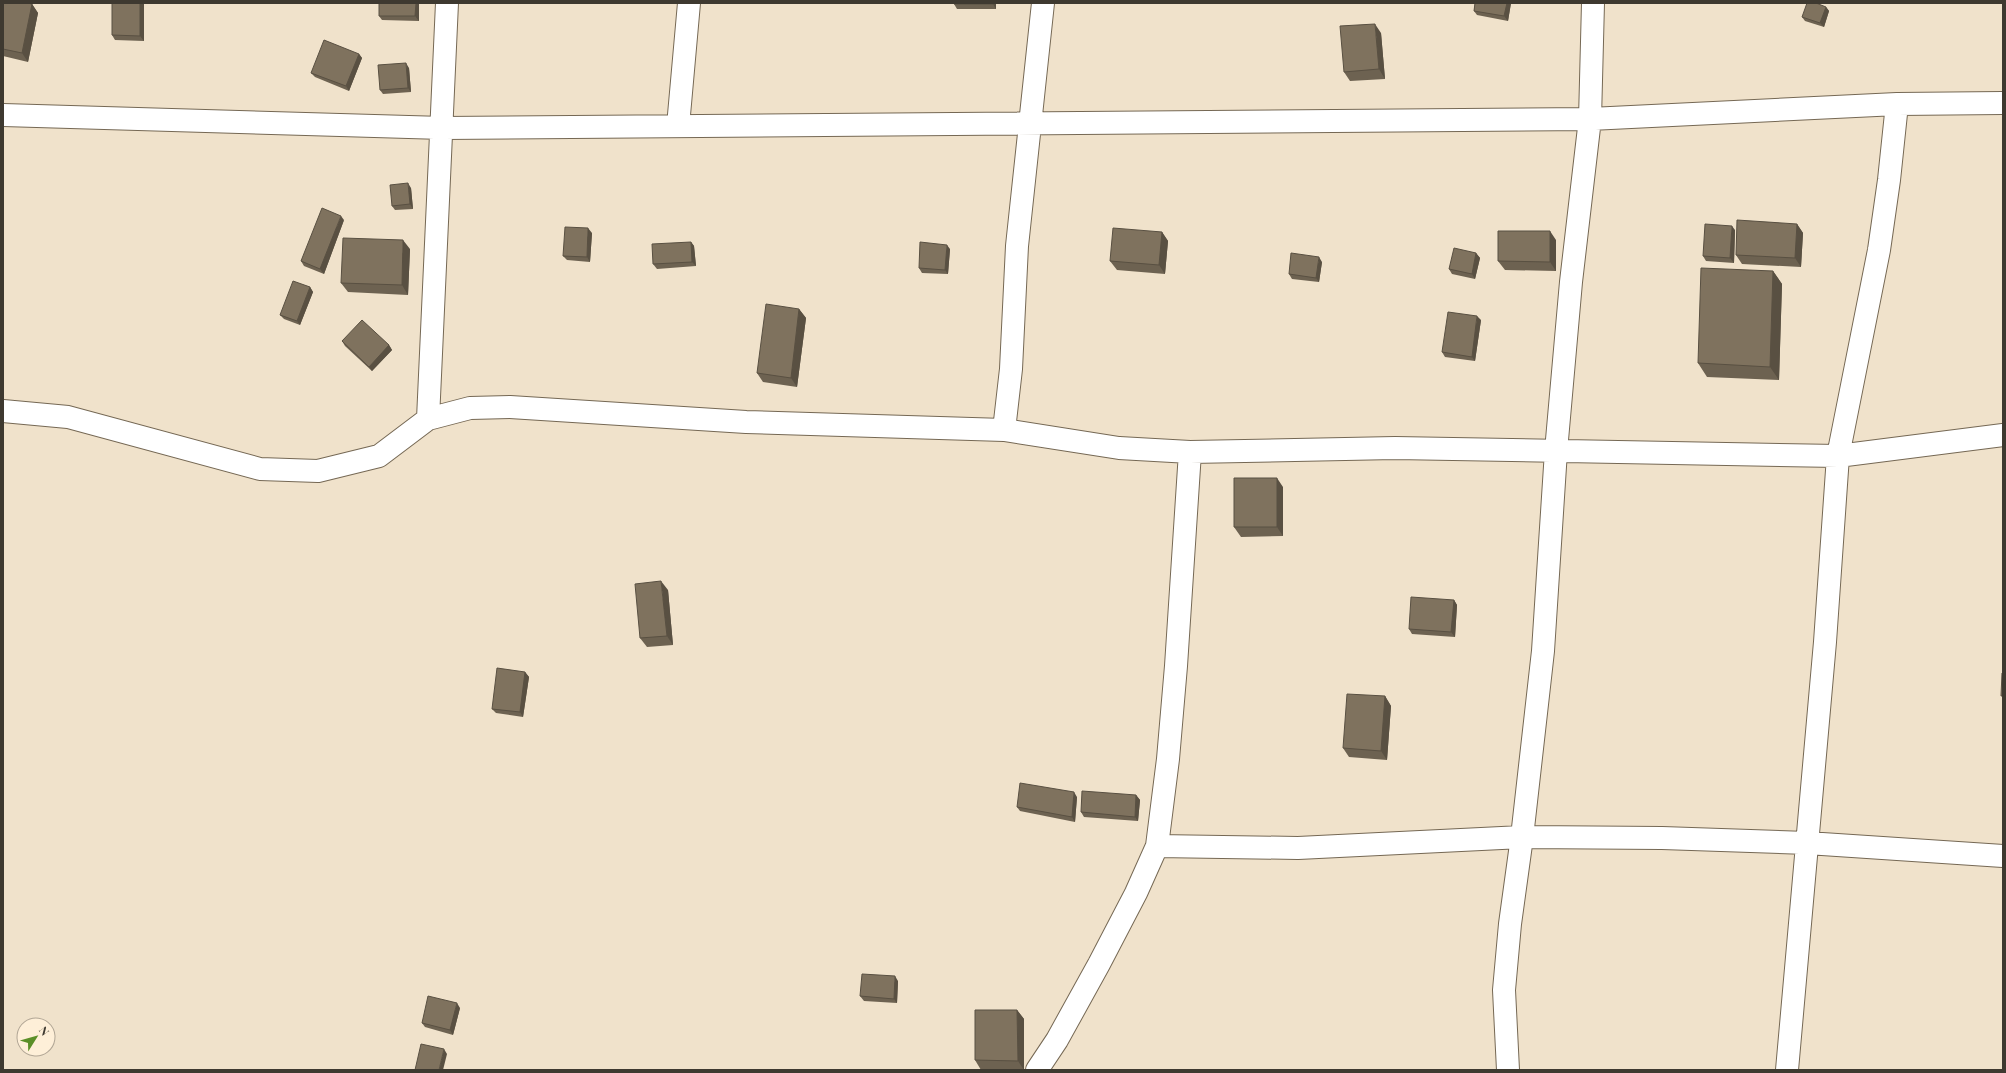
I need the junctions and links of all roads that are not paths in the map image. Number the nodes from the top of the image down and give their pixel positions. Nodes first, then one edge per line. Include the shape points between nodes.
1 (447, 3) edge
2 (689, 3) edge
3 (1043, 3) edge
4 (1593, 3) edge
5 (2003, 103) edge
6 (1898, 104) junction
7 (3, 115) edge
8 (1590, 118) junction
9 (1029, 122) junction
10 (678, 126) junction
11 (442, 128) junction
12 (3, 411) edge
13 (428, 419) junction
14 (1004, 430) junction
15 (2003, 435) edge
16 (1556, 451) junction
17 (1190, 452) junction
18 (1838, 456) junction
19 (1522, 837) junction
20 (1807, 843) junction
21 (1157, 846) junction
22 (2003, 856) edge
23 (1037, 1070) edge
24 (1508, 1070) edge
25 (1787, 1070) edge

1 - 11 street
2 - 10 street
3 - 9 street
4 - 8 street
5 - 6 street
6 - 8 street
6 - 18 street via 1878,250
7 - 11 street
8 - 9 street
8 - 16 street via 1571,282
9 - 10 street
9 - 14 street via 1017,246 1011,369
10 - 11 street
11 - 13 street
12 - 13 street via 68,417 260,469 318,471 379,456
13 - 14 street via 470,408 510,407 746,422
14 - 17 street via 1120,448
15 - 18 street
16 - 17 street via 1395,448
16 - 18 street
16 - 19 street via 1543,651
17 - 21 street via 1176,666
18 - 20 street
19 - 20 street
19 - 21 street via 1298,848
19 - 24 street via 1504,990
20 - 22 street
20 - 25 street
21 - 23 street via 1136,894 1099,964 1057,1040

